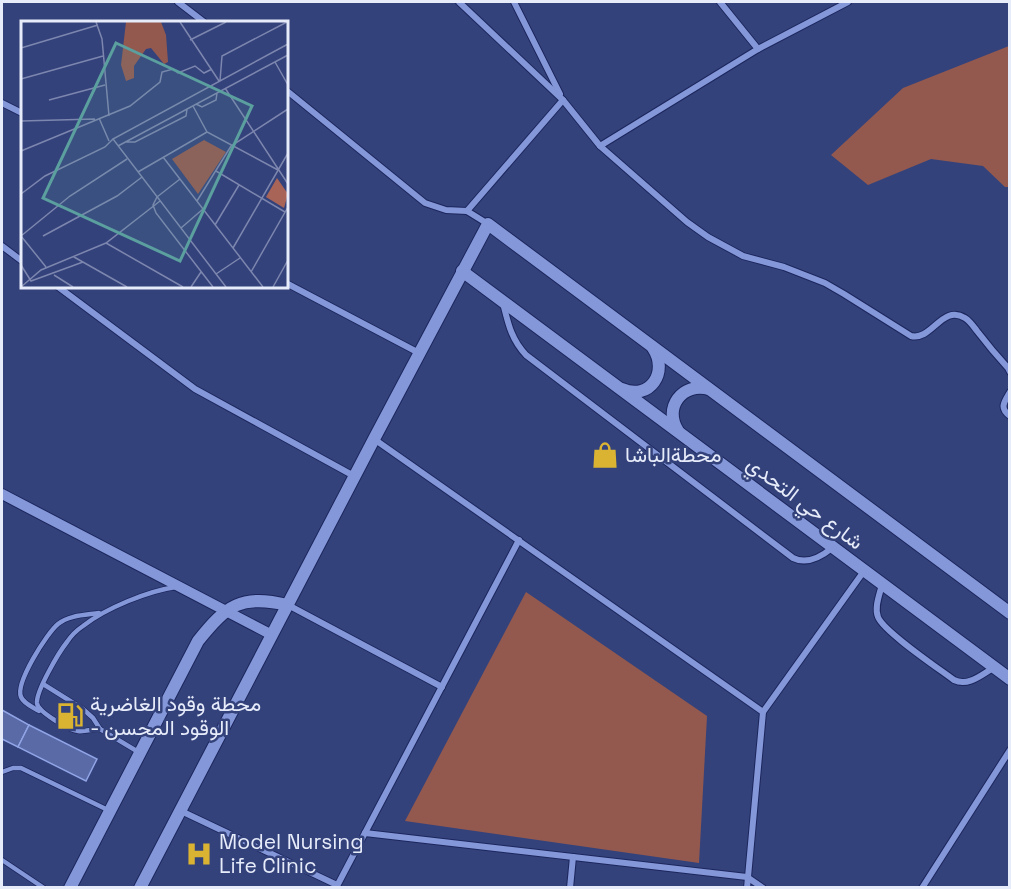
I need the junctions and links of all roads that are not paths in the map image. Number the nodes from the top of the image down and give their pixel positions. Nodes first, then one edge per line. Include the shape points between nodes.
1 (178, 2) edge
2 (459, 2) edge
3 (514, 2) edge
4 (720, 2) edge
5 (848, 2) edge
6 (203, 21) edge
7 (758, 50) junction
8 (288, 92) edge
9 (563, 100) junction
10 (2, 103) edge
11 (21, 112) edge
12 (600, 146) junction
13 (467, 211) junction
14 (488, 224) junction
15 (2, 246) edge
16 (21, 260) edge
17 (462, 272) junction
18 (288, 284) edge
19 (60, 288) edge
20 (503, 302) junction
21 (648, 343) junction
22 (419, 353) junction
23 (1010, 372) edge
24 (618, 387) junction
25 (712, 390) junction
26 (1010, 392) edge
27 (1010, 416) edge
28 (686, 437) junction
29 (374, 439) junction
30 (355, 476) junction
31 (2, 494) edge
32 (519, 540) junction
33 (832, 548) junction
34 (864, 571) junction
35 (882, 585) junction
36 (181, 587) junction
37 (288, 605) junction
38 (227, 611) junction
39 (103, 613) junction
40 (1010, 613) edge
41 (272, 635) junction
42 (994, 668) junction
43 (1010, 679) edge
44 (44, 684) junction
45 (442, 687) junction
46 (763, 712) junction
47 (44, 714) junction
48 (100, 729) junction
49 (1010, 750) edge
50 (140, 753) junction
51 (2, 772) edge
52 (110, 811) junction
53 (180, 811) junction
54 (365, 833) junction
55 (573, 857) junction
56 (2, 860) edge
57 (747, 877) junction
58 (337, 886) edge
59 (44, 888) edge
60 (70, 888) edge
61 (140, 888) edge
62 (570, 888) edge
63 (747, 888) edge
64 (763, 888) edge
65 (922, 888) edge

1 - 6 street
2 - 9 street
3 - 9 street
4 - 7 street
5 - 7 street
7 - 12 street
8 - 13 street via 425,203
9 - 12 street
9 - 13 street
10 - 11 street
12 - 23 street via 687,222 725,248 825,283 911,336 925,334 948,316 964,317
13 - 14 street
14 - 17 main road
14 - 21 main road, شارع حي التحدي
15 - 16 street
17 - 20 main road, شارع حي التحدي
17 - 22 main road
18 - 22 street
19 - 30 street via 195,390
20 - 24 main road, شارع حي التحدي
20 - 33 street via 510,331 526,355 793,558 806,561
21 - 24 main road via 660,363 653,383 632,392
21 - 25 main road, شارع حي التحدي
22 - 29 main road
24 - 28 main road, شارع حي التحدي
25 - 28 main road via 690,388 678,397 673,419
25 - 40 main road, شارع حي التحدي
26 - 27 street via 1003,403 1003,410
28 - 33 main road, شارع حي التحدي
29 - 30 main road
29 - 32 street
30 - 37 main road
31 - 36 street
32 - 45 street
32 - 46 street
33 - 34 main road, شارع حي التحدي
34 - 35 main road, شارع حي التحدي
34 - 46 street
35 - 42 main road, شارع حي التحدي
35 - 42 street via 877,607 882,624 954,680 968,682
36 - 38 street
36 - 39 lane via 143,596
37 - 38 main road via 255,600
37 - 41 main road
37 - 45 street
38 - 41 street
38 - 50 main road via 198,640
39 - 44 lane via 67,642
39 - 47 lane via 70,617 59,623 36,654 20,692 27,704
41 - 53 main road
42 - 43 main road, شارع حي التحدي
44 - 47 lane via 37,702
44 - 48 lane via 83,709
45 - 54 street
46 - 57 street
47 - 48 lane via 76,731
48 - 50 lane
49 - 65 street
50 - 52 main road
51 - 52 lane via 21,768
52 - 60 main road
53 - 58 street
53 - 61 main road
54 - 55 street
54 - 58 street
55 - 57 street
55 - 62 street
56 - 59 lane
57 - 63 street
57 - 64 street

